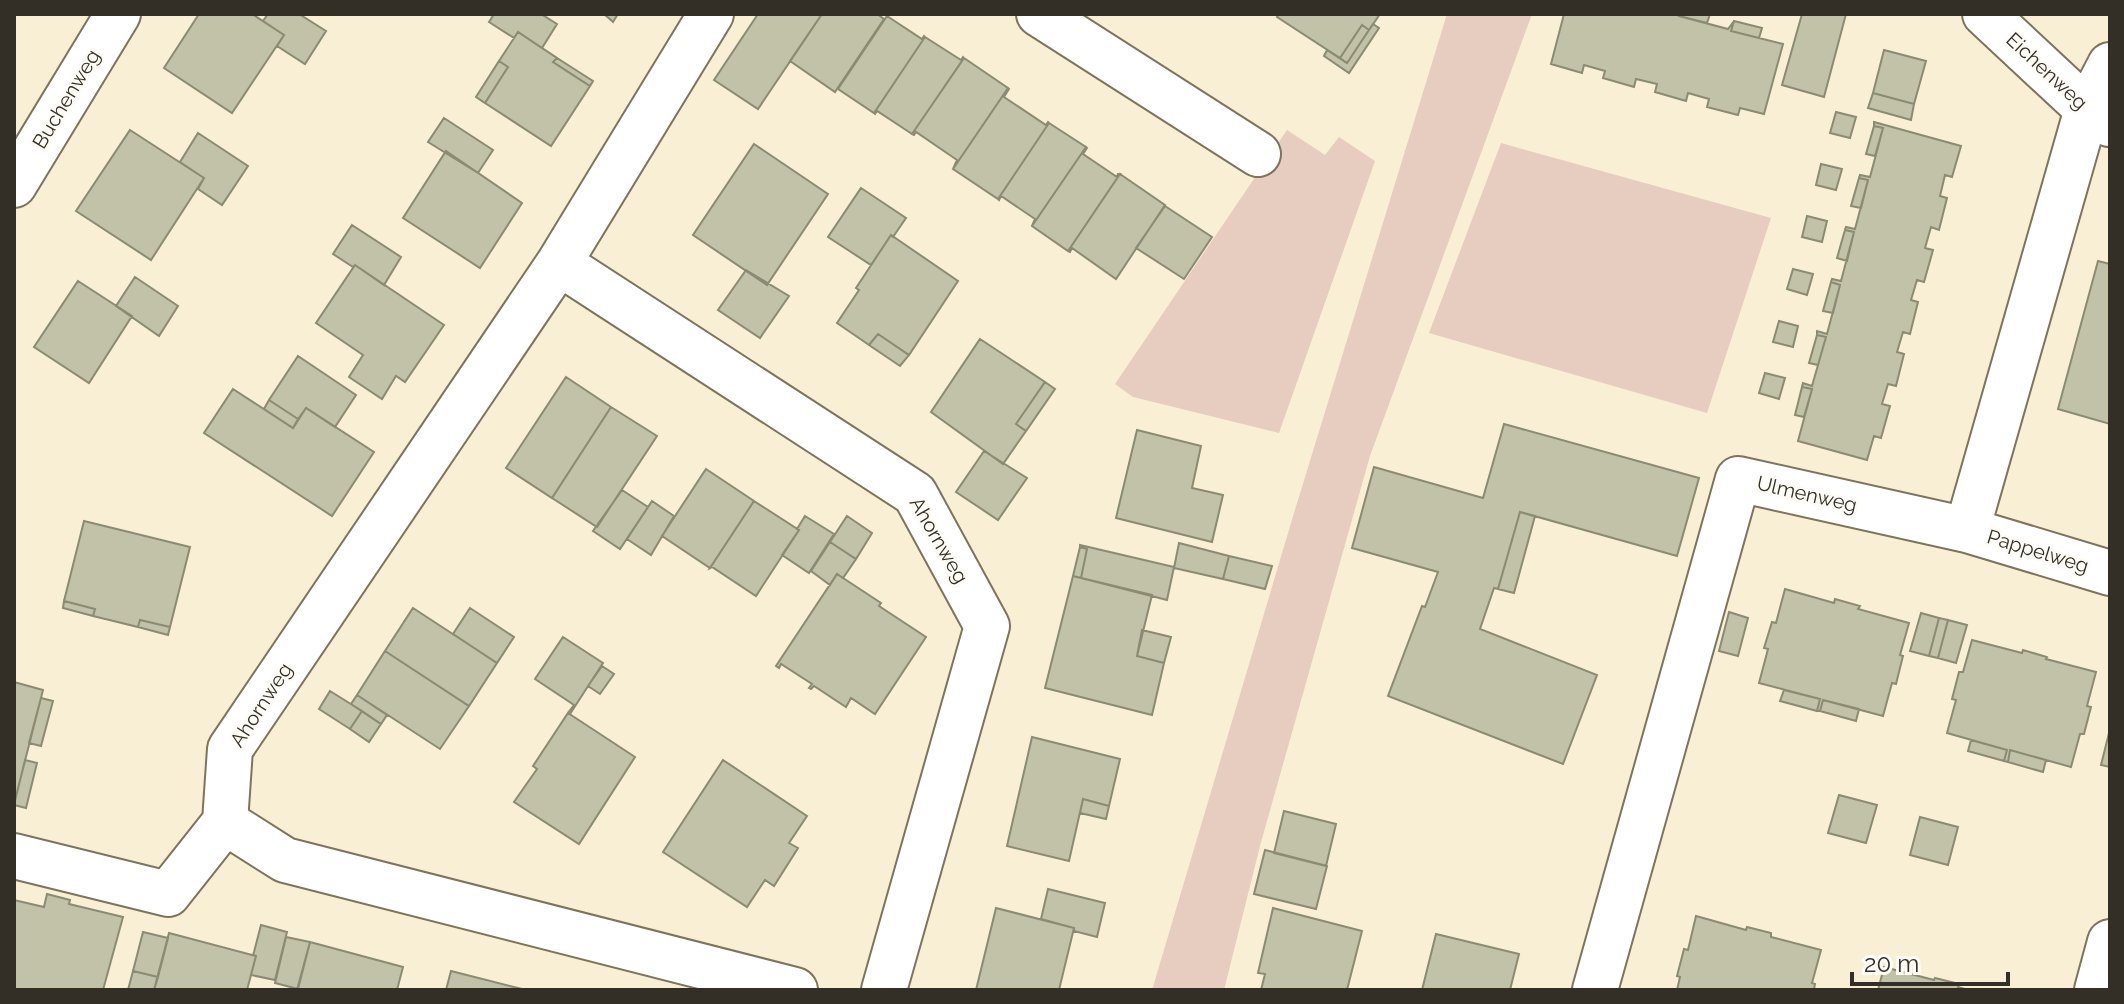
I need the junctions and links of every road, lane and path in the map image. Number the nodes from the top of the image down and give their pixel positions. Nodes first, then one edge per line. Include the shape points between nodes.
1 (118, 14) edge
2 (711, 14) edge
3 (1039, 14) edge
4 (1985, 14) edge
5 (2110, 65) edge
6 (2098, 117) edge
7 (1258, 154) dead end
8 (14, 185) edge
9 (559, 263) junction
10 (1967, 530) junction
11 (2110, 573) edge
12 (225, 822) junction
13 (14, 856) edge
14 (2110, 942) edge
15 (795, 990) edge
16 (884, 990) edge
17 (1595, 990) edge
18 (2097, 990) edge

1 - 8 street, Buchenweg
2 - 9 street, Ahornweg
3 - 7 street
4 - 6 street, Eichenweg
5 - 6 street
6 - 10 street
9 - 12 street, Ahornweg via 230,749
9 - 16 street, Ahornweg via 915,494 987,626
10 - 11 street, Pappelweg
10 - 17 street, Ulmenweg via 1738,479
12 - 13 street via 168,894
12 - 15 street via 285,860
14 - 18 street

